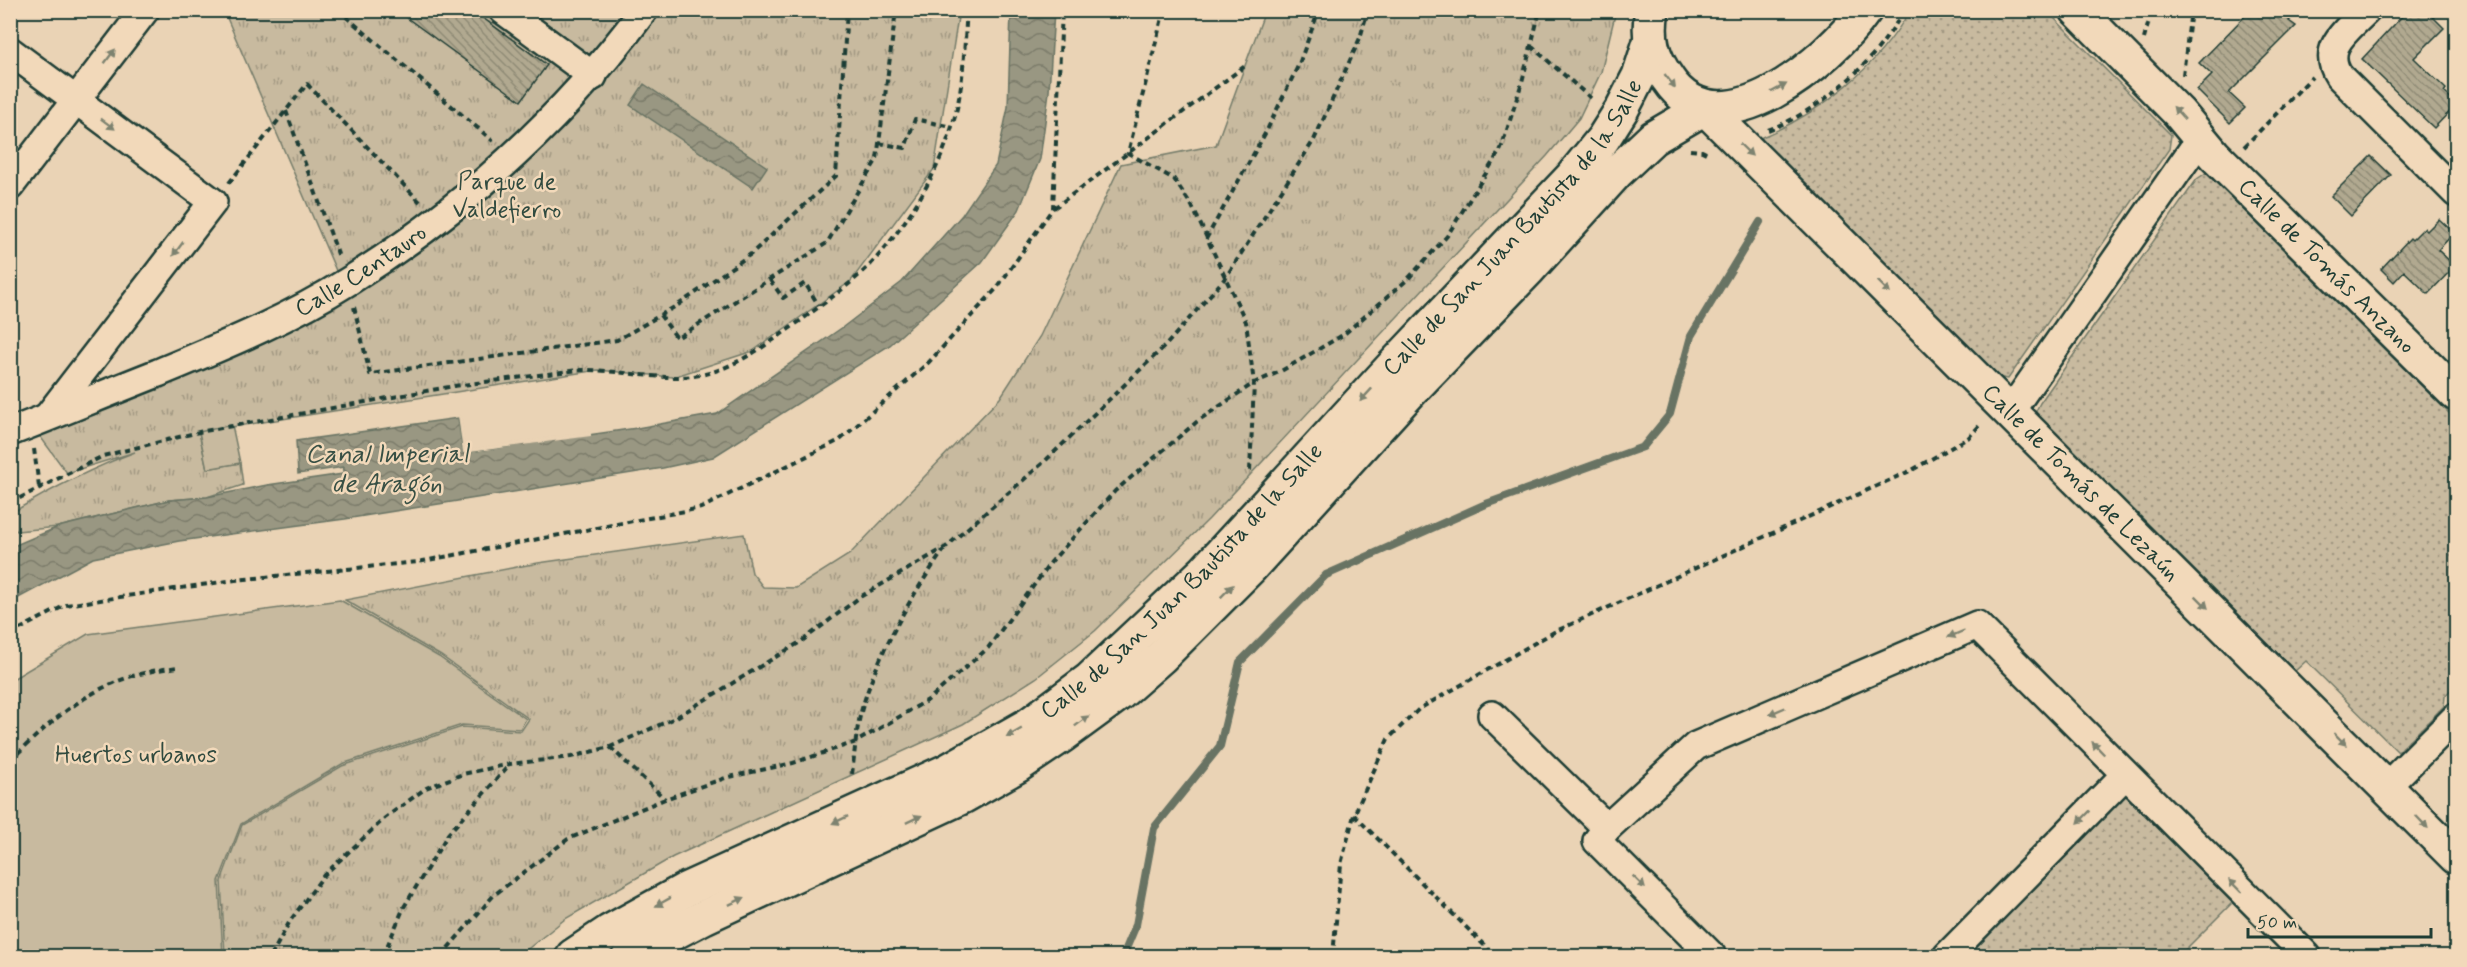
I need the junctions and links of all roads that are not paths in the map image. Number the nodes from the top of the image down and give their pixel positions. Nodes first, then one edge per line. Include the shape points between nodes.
1 (145, 10) edge
2 (502, 10) edge
3 (644, 10) edge
4 (1865, 10) edge
5 (2077, 10) edge
6 (2367, 10) edge
7 (1651, 26) edge
8 (10, 51) edge
9 (592, 76) junction
10 (76, 100) junction
11 (1705, 108) junction
12 (2200, 139) junction
13 (10, 186) edge
14 (2457, 193) edge
15 (97, 354) junction
16 (2457, 394) edge
17 (97, 397) junction
18 (2006, 408) junction
19 (29, 425) edge
20 (1492, 715) dead end
21 (2457, 717) edge
22 (2125, 776) junction
23 (2387, 786) junction
24 (1607, 828) junction
25 (2457, 857) edge
26 (573, 957) edge
27 (629, 957) edge
28 (1712, 957) edge
29 (1947, 957) edge
30 (2307, 957) edge

10 -> 1 street
2 - 9 street
3 - 9 street, Calle Centauro
11 -> 4 main road, Calle de San Juan Bautista de la Salle via 1744,104 1789,83 1822,58
12 -> 5 main road, Calle de Tomás Anzano
6 - 14 street via 2340,38 2331,57 2334,68
7 -> 11 main road, Calle de San Juan Bautista de la Salle via 1655,58 1670,84
7 -> 26 main road, Calle de San Juan Bautista de la Salle via 1639,76 1622,109 1572,177 1204,572 1089,680 1030,724 947,771 687,889 609,932
8 - 10 street
9 - 17 street, Calle Centauro via 513,157 438,221 348,282 227,345
10 - 13 street
10 -> 15 street via 213,202
11 -> 18 main road, Calle de Tomás de Lezaún
27 -> 11 main road, Calle de San Juan Bautista de la Salle via 704,917 964,796 1017,766 1119,694 1251,567 1617,172 1653,138
12 - 16 main road, Calle de Tomás Anzano
12 - 18 street
15 - 17 street via 93,383
15 - 19 street
17 - 19 street, Calle Centauro
18 -> 23 main road, Calle de Tomás de Lezaún
20 - 24 street
21 - 23 street
22 -> 24 street via 1977,625 1696,746
22 -> 29 street
30 -> 22 street
23 -> 25 main road, Calle de Tomás de Lezaún
24 -> 28 street via 1597,841

